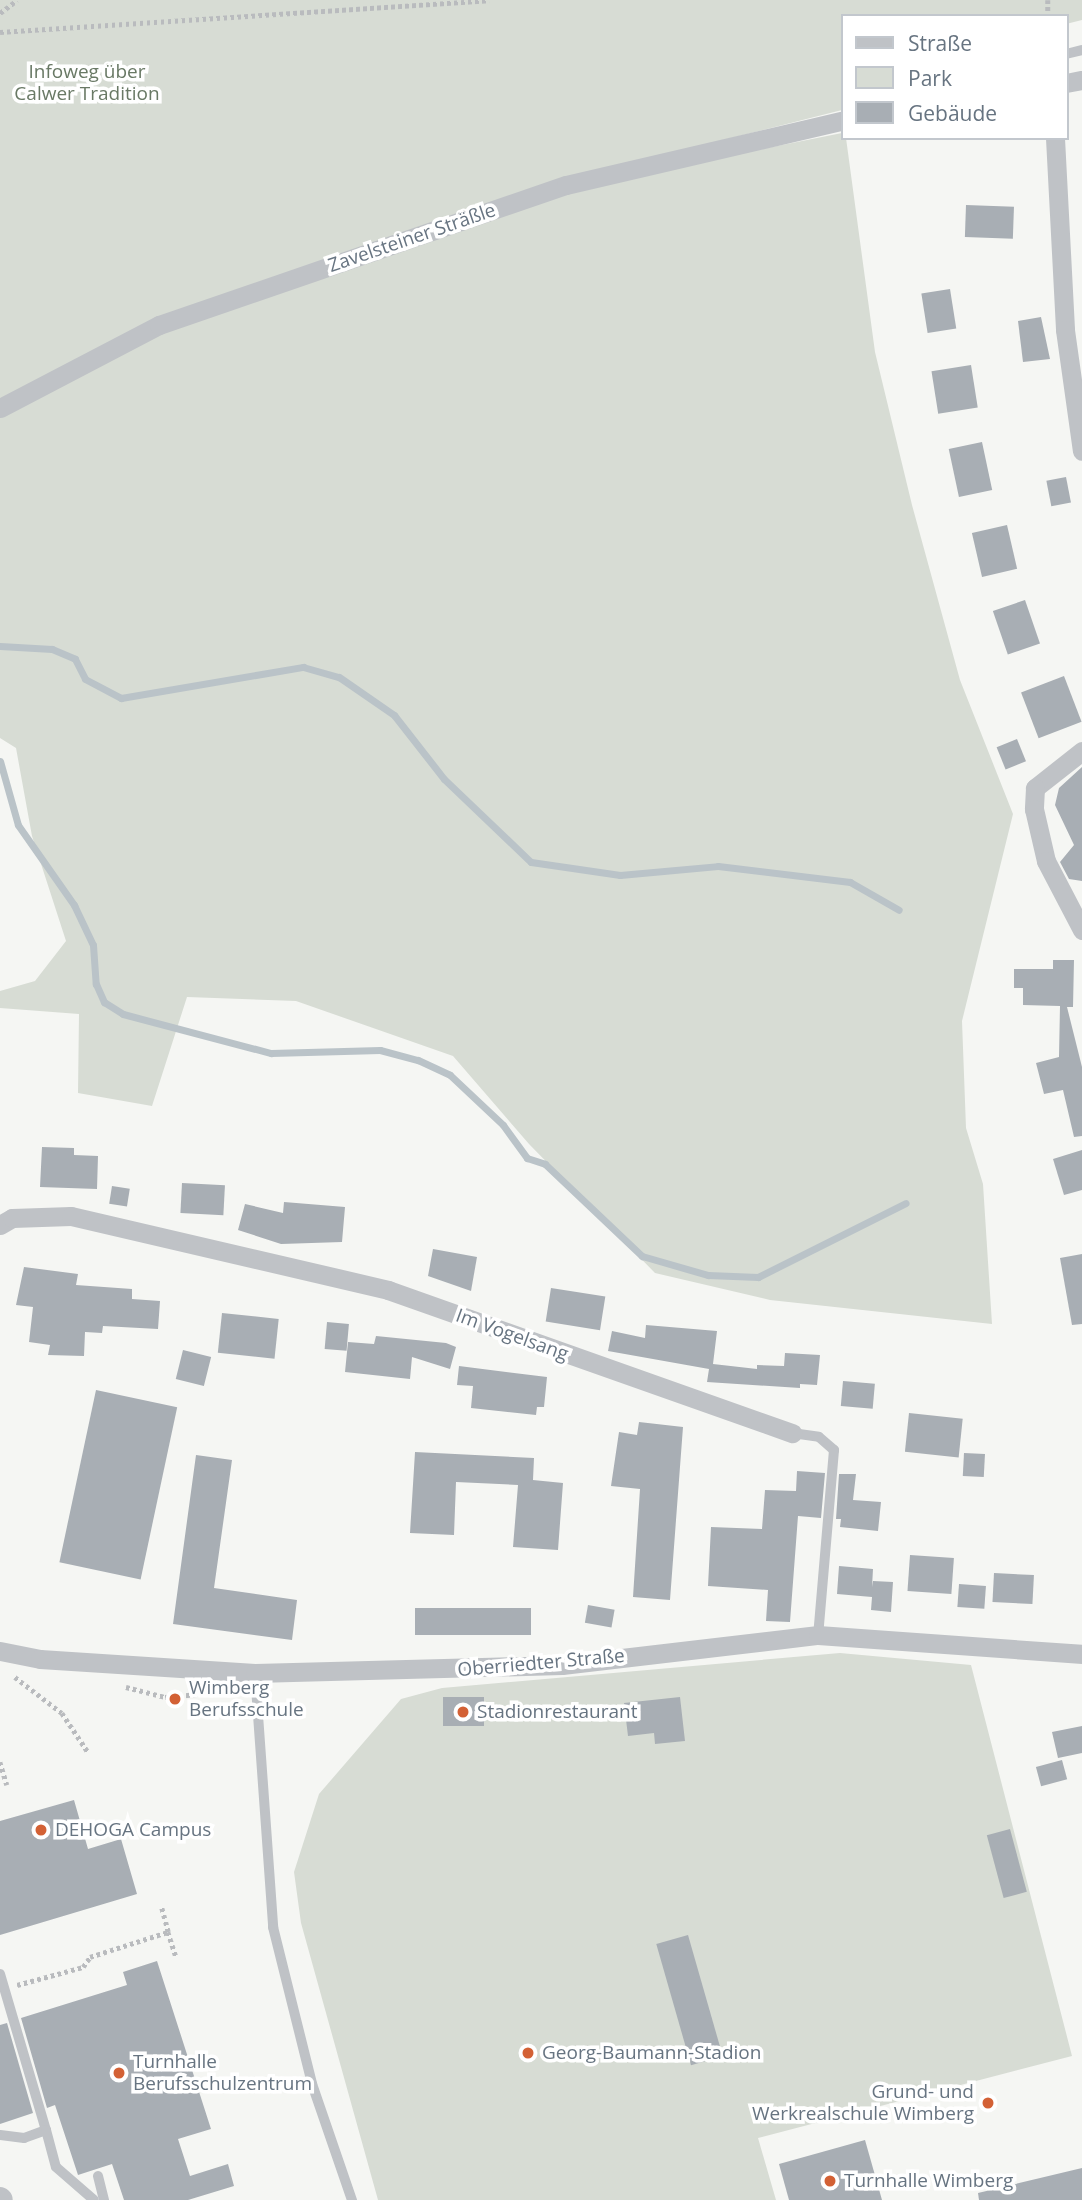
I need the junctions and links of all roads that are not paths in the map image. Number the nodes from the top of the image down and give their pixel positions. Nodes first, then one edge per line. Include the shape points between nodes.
1 (841, 121) edge
2 (1055, 140) edge
3 (1074, 329) edge
4 (0, 408) edge
5 (1082, 451) edge
6 (1082, 751) edge
7 (1082, 930) edge
8 (0, 1225) edge
9 (792, 1433) joint
10 (818, 1635) junction
11 (0, 1651) edge
12 (1082, 1654) edge
13 (255, 1673) junction
14 (0, 1974) edge
15 (46, 2130) junction
16 (0, 2135) edge
17 (97, 2176) dead end
18 (94, 2200) edge
19 (104, 2200) edge
20 (352, 2200) edge

1 - 4 street, Zavelsteiner Sträßle via 540,194 159,325
2 - 3 street
3 - 5 street
6 - 7 street via 1035,788 1034,808 1046,861
8 - 9 street, Im Vogelsang via 12,1218 71,1216 387,1290
9 - 10 lane, Im Vogelsang via 819,1437 834,1450
10 - 12 street, Oberriedter Straße
10 - 13 street, Oberriedter Straße via 562,1665
11 - 13 street, Oberriedter Straße via 40,1659
13 - 20 lane via 253,1702 275,1938 312,2084
14 - 15 lane
15 - 16 lane via 24,2138
15 - 18 lane via 55,2167
17 - 19 lane

